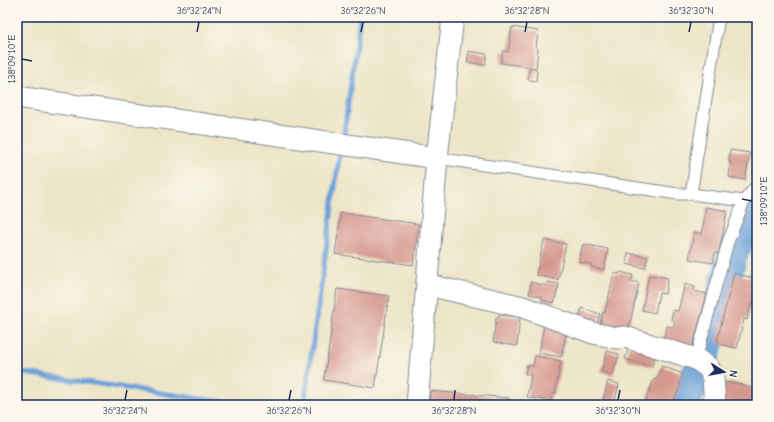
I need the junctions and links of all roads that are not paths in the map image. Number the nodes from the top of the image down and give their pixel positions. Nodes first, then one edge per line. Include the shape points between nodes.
1 (453, 17) edge
2 (719, 17) edge
3 (17, 98) edge
4 (437, 158) junction
5 (757, 185) edge
6 (691, 194) junction
7 (744, 201) junction
8 (428, 285) junction
9 (702, 364) junction
10 (417, 405) edge
11 (715, 405) edge

1 - 4 street
2 - 6 lane
3 - 4 street
4 - 6 lane
4 - 8 street
5 - 7 lane
6 - 7 lane
7 - 9 lane via 728,242
8 - 9 street via 523,307 593,333 625,337
8 - 10 street
9 - 11 street via 713,378

